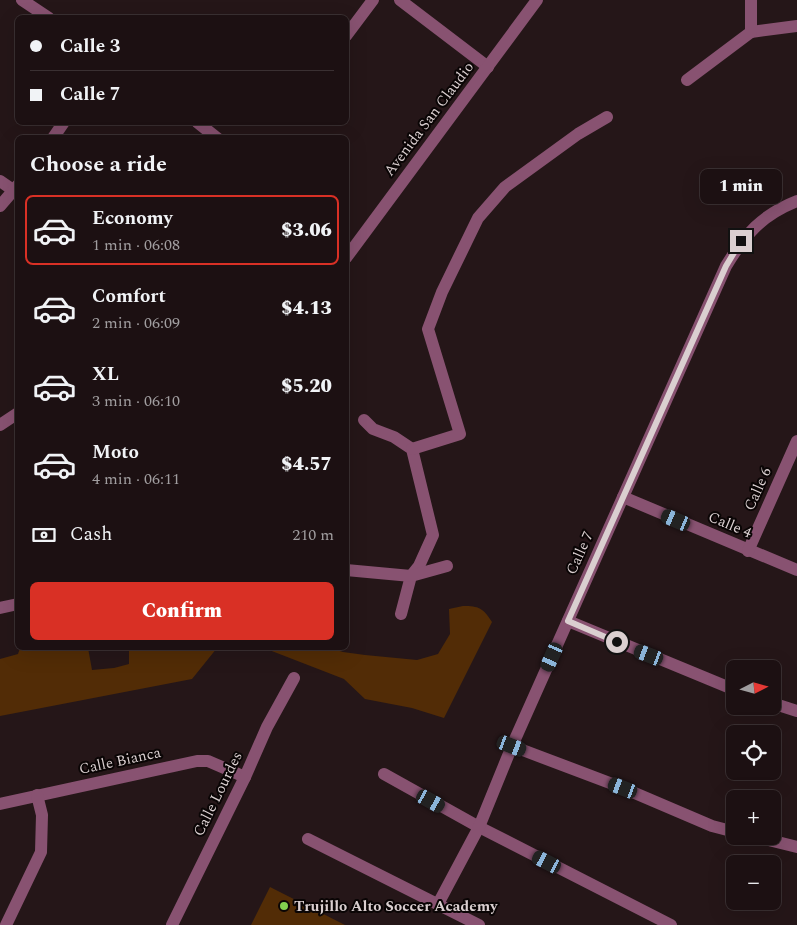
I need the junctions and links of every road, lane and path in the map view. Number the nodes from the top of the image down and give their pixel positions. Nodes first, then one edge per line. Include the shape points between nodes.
1 (22, 0) edge
2 (373, 0) edge
3 (400, 0) edge
4 (537, 0) edge
5 (751, 0) edge
6 (44, 15) edge
7 (797, 26) edge
8 (349, 32) edge
9 (752, 32) junction
10 (488, 67) junction
11 (687, 80) dead end
12 (607, 117) dead end
13 (201, 125) edge
14 (213, 135) edge
15 (0, 181) edge
16 (15, 188) edge
17 (797, 202) edge
18 (0, 206) edge
19 (349, 254) edge
20 (15, 415) edge
21 (364, 420) dead end
22 (0, 425) edge
23 (797, 441) edge
24 (412, 449) junction
25 (623, 497) junction
26 (748, 551) junction
27 (447, 566) dead end
28 (349, 570) edge
29 (797, 570) edge
30 (411, 576) junction
31 (15, 605) edge
32 (0, 608) edge
33 (401, 614) dead end
34 (568, 621) junction
35 (294, 678) dead end
36 (726, 686) edge
37 (781, 706) edge
38 (797, 711) edge
39 (512, 746) junction
40 (384, 774) dead end
41 (245, 777) junction
42 (37, 795) junction
43 (0, 804) edge
44 (479, 828) junction
45 (726, 830) edge
46 (308, 839) dead end
47 (781, 843) edge
48 (797, 847) edge
49 (438, 904) junction
50 (667, 924) edge
51 (6, 925) edge
52 (172, 925) edge
53 (479, 925) edge

1 - 6 street
2 - 8 street
3 - 10 street
4 - 10 street, Avenida San Claudio
5 - 9 street
7 - 9 street
9 - 11 street
10 - 19 street, Avenida San Claudio
12 - 24 street via 505,187 478,218 428,329 460,434
13 - 14 street
15 - 16 street
16 - 18 street
17 - 25 street, Calle 7 via 781,207 758,222 741,241 726,266
20 - 22 street
21 - 24 street via 373,429
23 - 26 street, Calle 6
24 - 30 street via 433,535
25 - 26 street, Calle 4
25 - 34 street, Calle 7
26 - 29 street, Calle 4
27 - 30 street
28 - 30 street
30 - 33 street
31 - 32 street
34 - 36 street
34 - 39 street, Calle 7
35 - 41 street, Calle Lourdes
37 - 38 street
39 - 44 street, Calle 7
39 - 45 street
40 - 44 street
41 - 42 street, Calle Bianca via 208,761 197,761
41 - 52 street, Calle Lourdes
42 - 43 street, Calle Bianca
42 - 51 street via 42,814 41,852
44 - 49 street, Calle 7
44 - 50 street
46 - 49 street
47 - 48 street
49 - 53 street

